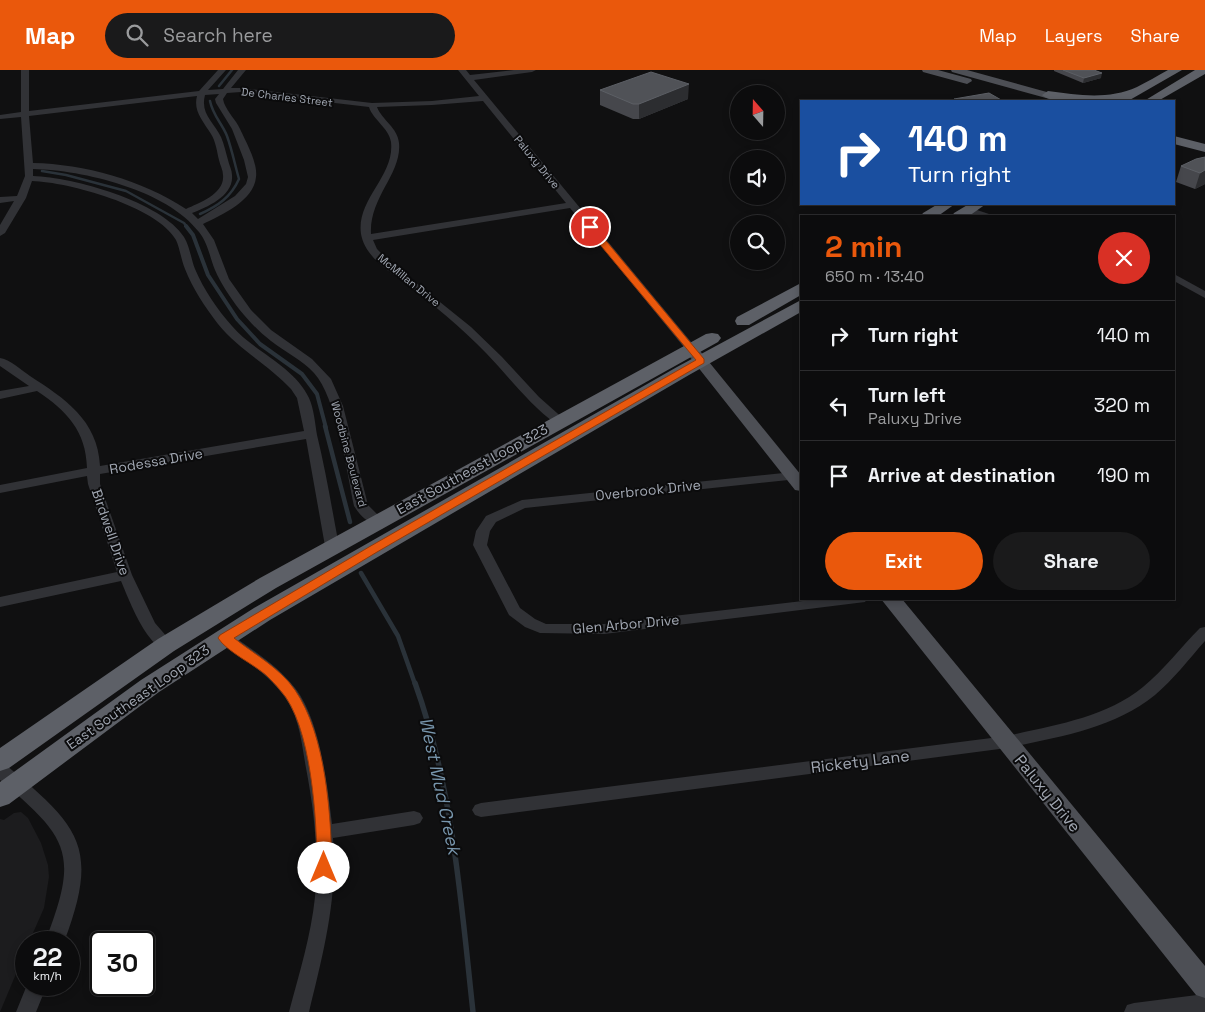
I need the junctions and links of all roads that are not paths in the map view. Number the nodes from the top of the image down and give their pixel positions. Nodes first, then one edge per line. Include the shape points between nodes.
1 (25, 70) edge
2 (222, 70) edge
3 (242, 70) edge
4 (462, 70) edge
5 (532, 70) edge
6 (927, 70) edge
7 (956, 70) edge
8 (1176, 70) edge
9 (1203, 70) edge
10 (468, 78) junction
11 (224, 91) junction
12 (1137, 91) junction
13 (202, 92) junction
14 (485, 98) junction
15 (1038, 99) edge
16 (1054, 100) edge
17 (1121, 100) edge
18 (1152, 100) edge
19 (372, 105) junction
20 (25, 114) junction
21 (0, 117) edge
22 (1175, 129) edge
23 (1205, 139) edge
24 (1175, 140) edge
25 (1205, 148) edge
26 (29, 166) junction
27 (28, 178) junction
28 (21, 198) junction
29 (0, 200) edge
30 (572, 205) junction
31 (946, 205) edge
32 (968, 210) edge
33 (185, 213) junction
34 (930, 215) edge
35 (983, 215) edge
36 (197, 223) junction
37 (0, 233) edge
38 (367, 238) junction
39 (1175, 277) edge
40 (800, 289) edge
41 (1205, 295) edge
42 (800, 305) edge
43 (696, 355) junction
44 (0, 361) edge
45 (41, 387) junction
46 (0, 394) edge
47 (560, 421) junction
48 (311, 434) junction
49 (94, 471) junction
50 (797, 481) edge
51 (0, 489) edge
52 (505, 512) joint
53 (377, 521) junction
54 (332, 546) junction
55 (125, 575) junction
56 (851, 600) edge
57 (892, 600) edge
58 (0, 602) edge
59 (1205, 632) edge
60 (224, 638) junction
61 (166, 645) junction
62 (1007, 742) junction
63 (0, 760) edge
64 (0, 770) edge
65 (8, 790) edge
66 (481, 810) dead end
67 (414, 818) dead end
68 (324, 832) junction
69 (59, 931) edge
70 (1205, 986) edge
71 (33, 996) edge
72 (1205, 1003) edge
73 (26, 1012) edge
74 (300, 1012) edge
75 (1134, 1012) edge

1 - 20 street
2 - 13 street
3 - 11 street
4 - 10 street, Paluxy Drive
5 - 10 street
6 - 15 main road
7 - 15 main road
8 - 12 highway
9 - 18 highway
10 - 14 street, Paluxy Drive
11 - 13 street, De Charles Street
11 - 19 street, De Charles Street via 266,92
11 - 36 street via 219,99 220,106 236,129 252,178 245,192 236,200
12 - 15 highway via 1100,100
12 - 17 highway
13 - 20 street, De Charles Street
13 - 33 street via 199,99 201,112 217,137 228,176 219,194
14 - 19 street, De Charles Street
14 - 30 street, Paluxy Drive
15 - 16 main road
19 - 38 street via 374,113 395,142 394,154 364,224
20 - 21 street, De Charles Street
20 - 26 street
22 - 23 highway
24 - 25 highway
26 - 27 street
26 - 33 street, Woodbine Boulevard via 46,166 121,182
27 - 28 street
27 - 48 street via 52,179 103,192 170,227 182,242 202,293 227,328 299,390
28 - 29 street
28 - 37 street
30 - 38 street
30 - 43 street, Paluxy Drive
31 - 34 highway
32 - 35 street
33 - 36 street, Woodbine Boulevard
36 - 53 street, Woodbine Boulevard via 208,239 224,279 256,323 328,381 338,407 361,506
38 - 47 street, McMillan Drive via 379,256 458,319 543,410
39 - 41 street
40 - 43 highway, East Southeast Loop 323
42 - 43 highway, East Southeast Loop 323
43 - 47 highway, East Southeast Loop 323
43 - 50 main road, Paluxy Drive
43 - 60 highway, East Southeast Loop 323
44 - 45 street, Birdwell Drive
45 - 46 street
45 - 49 street, Birdwell Drive via 80,422 93,451
47 - 53 highway, East Southeast Loop 323
48 - 49 street, Rodessa Drive
48 - 54 street
49 - 51 street, Rodessa Drive
49 - 55 street, Birdwell Drive via 94,484
50 - 52 street, Overbrook Drive via 540,501 522,504
52 - 56 street, Glen Arbor Drive via 491,519 480,544 514,611 545,629 604,629
53 - 54 highway, East Southeast Loop 323
54 - 61 highway, East Southeast Loop 323
55 - 58 street
55 - 61 street, Birdwell Drive via 149,626
57 - 62 main road, Paluxy Drive
59 - 62 street, Rickety Lane via 1150,690 1126,707 1082,725
60 - 65 highway, East Southeast Loop 323 via 150,686
60 - 68 street via 271,672 296,703 309,738
61 - 63 highway, East Southeast Loop 323
62 - 66 street, Rickety Lane
62 - 70 main road, Paluxy Drive
64 - 65 street
65 - 69 street via 43,806 60,824 72,851 72,891
67 - 68 street
68 - 74 street via 324,896
71 - 73 street
72 - 75 street

